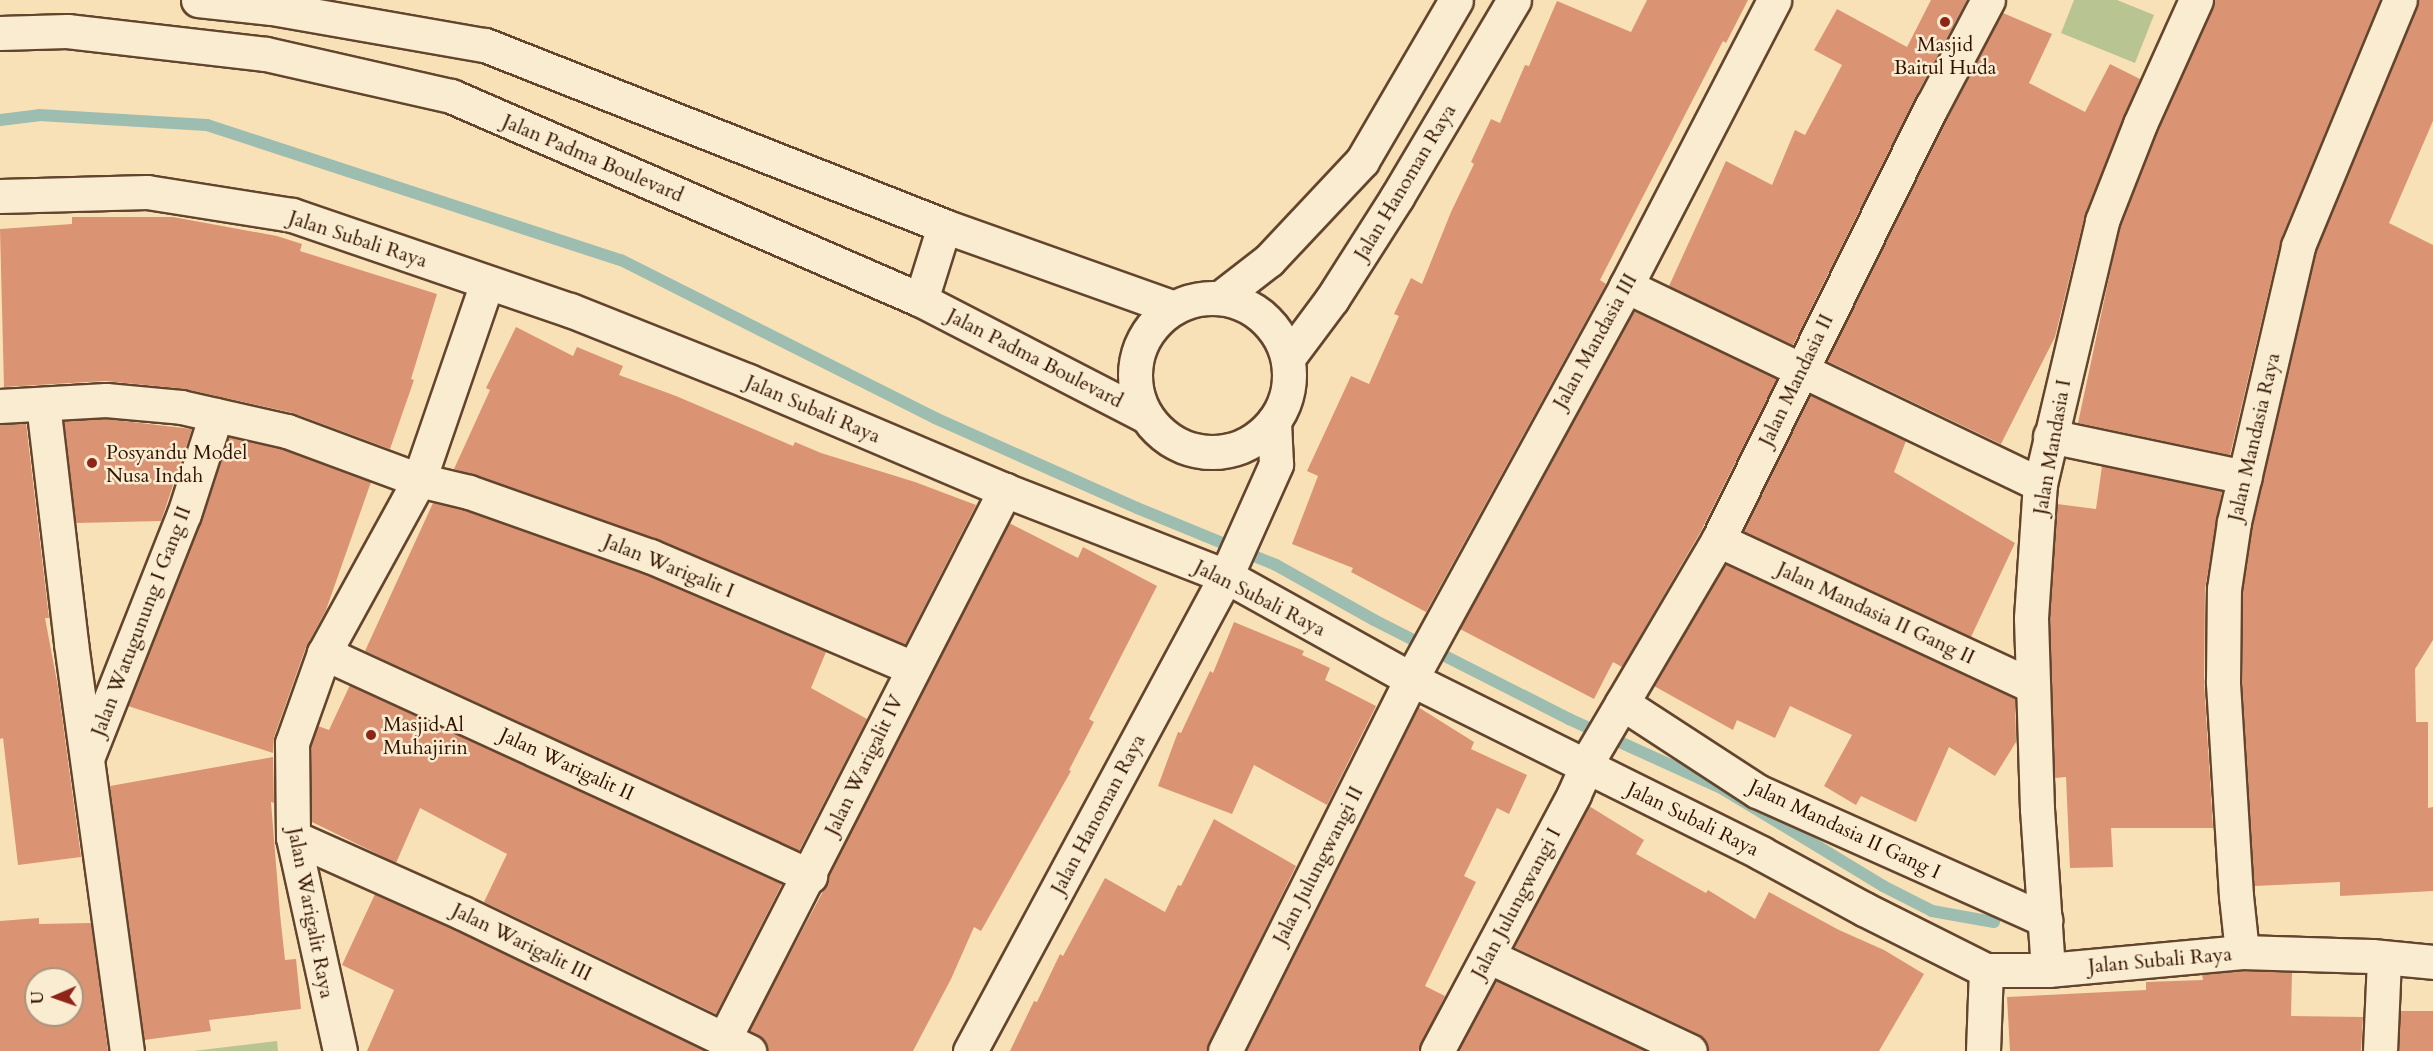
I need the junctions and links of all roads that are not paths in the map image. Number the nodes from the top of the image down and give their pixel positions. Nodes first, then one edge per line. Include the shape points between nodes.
1 (198, 0) edge
2 (1456, 0) edge
3 (1514, 0) edge
4 (1774, 0) edge
5 (1988, 0) edge
6 (2196, 0) edge
7 (2400, 0) edge
8 (0, 33) edge
9 (0, 196) edge
10 (944, 226) junction
11 (488, 282) junction
12 (1626, 286) junction
13 (1220, 298) junction
14 (921, 300) junction
15 (1174, 308) junction
16 (1288, 358) junction
17 (1800, 371) junction
18 (43, 404) junction
19 (0, 406) edge
20 (216, 415) junction
21 (1146, 416) junction
22 (1274, 422) junction
23 (2050, 436) junction
24 (1213, 453) junction
25 (2245, 477) junction
26 (419, 480) junction
27 (2040, 484) junction
28 (1005, 490) junction
29 (1261, 494) junction
30 (1718, 540) junction
31 (1235, 555) junction
32 (324, 652) junction
33 (1426, 652) junction
34 (912, 668) junction
35 (2033, 686) junction
36 (1618, 709) junction
37 (87, 758) junction
38 (1589, 761) junction
39 (293, 837) junction
40 (810, 876) junction
41 (2047, 942) junction
42 (2242, 945) junction
43 (1488, 956) junction
44 (2384, 958) junction
45 (2433, 962) edge
46 (1986, 970) junction
47 (737, 1045) edge
48 (973, 1050) edge
49 (127, 1051) edge
50 (340, 1051) edge
51 (1225, 1051) edge
52 (1437, 1051) edge
53 (1690, 1051) edge
54 (1983, 1051) edge
55 (2380, 1051) edge

1 - 10 street via 272,8 485,45
2 - 13 street via 1362,160 1269,260
3 - 16 street, Jalan Hanoman Raya via 1332,300
4 - 12 street, Jalan Mandasia III
5 - 17 street, Jalan Mandasia II
6 - 23 street, Jalan Mandasia I via 2102,221
7 - 25 street, Jalan Mandasia Raya via 2298,246
8 - 14 street, Jalan Padma Boulevard via 67,31 266,54 451,96
9 - 11 street, Jalan Subali Raya via 147,192 292,215
10 - 14 street
10 - 15 street
11 - 26 street, Jalan Warigalit Raya
11 - 28 street, Jalan Subali Raya via 570,310 748,381
12 - 17 street
12 - 33 street, Jalan Mandasia III
13 - 15 street via 1196,299
13 - 16 street via 1243,304 1264,317 1279,336
14 - 21 street, Jalan Padma Boulevard
15 - 21 street via 1155,323 1141,344 1137,393
16 - 22 street via 1285,402
17 - 27 street
17 - 30 street, Jalan Mandasia II
18 - 19 street, Jalan Warigalit I
18 - 20 street, Jalan Warigalit I via 106,400 181,407
18 - 37 street, Jalan Watugunung I Gang II
20 - 26 street, Jalan Warigalit I via 287,431
20 - 37 street, Jalan Watugunung I Gang II via 184,514
21 - 24 street via 1164,436 1187,449
22 - 24 street via 1259,437 1240,447
22 - 29 street, Jalan Hanoman Raya via 1276,464
23 - 25 street
23 - 27 street, Jalan Mandasia I
24 - 29 street via 1246,469
25 - 42 street, Jalan Mandasia Raya via 2224,589 2223,681
26 - 32 street, Jalan Warigalit Raya
26 - 34 street, Jalan Warigalit I via 469,492 650,556
27 - 35 street, Jalan Mandasia I via 2031,618
28 - 31 street, Jalan Subali Raya
28 - 34 street, Jalan Warigalit IV
29 - 31 street, Jalan Hanoman Raya
30 - 35 street, Jalan Mandasia II Gang II
30 - 36 street, Jalan Mandasia II
31 - 33 street, Jalan Subali Raya
31 - 48 street, Jalan Hanoman Raya
32 - 39 street, Jalan Warigalit Raya via 292,743
32 - 40 street, Jalan Warigalit II
33 - 38 street, Jalan Subali Raya
33 - 51 street, Jalan Julungwangi II
34 - 40 street, Jalan Warigalit IV
35 - 41 street, Jalan Mandasia I
36 - 38 street, Jalan Mandasia II
36 - 41 street, Jalan Mandasia II Gang I via 1757,791
37 - 49 street, Jalan Watugunung I Gang II
38 - 43 street, Jalan Julungwangi I
38 - 46 street, Jalan Subali Raya
39 - 47 street, Jalan Warigalit III via 463,913
39 - 50 street, Jalan Warigalit Raya
40 - 47 street, Jalan Warigalit IV
41 - 42 street, Jalan Subali Raya
41 - 46 street, Jalan Subali Raya
42 - 44 street, Jalan Subali Raya
43 - 52 street, Jalan Julungwangi I
43 - 53 street
44 - 45 street, Jalan Subali Raya
44 - 55 street
46 - 54 street

